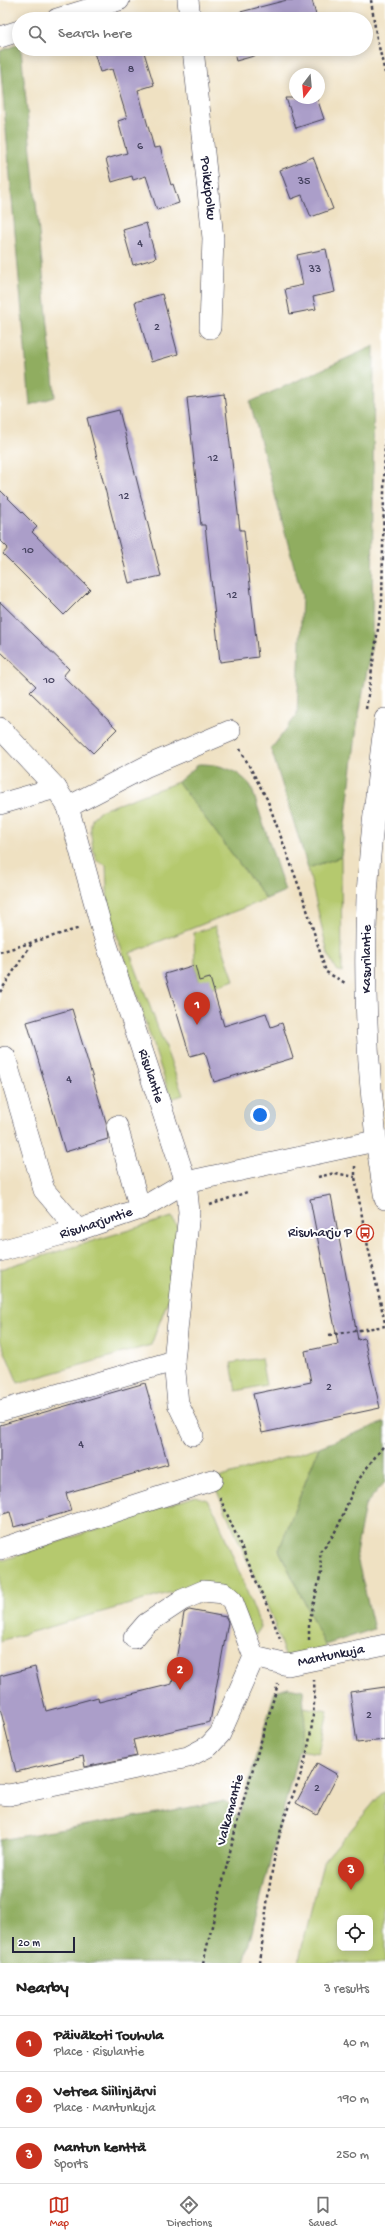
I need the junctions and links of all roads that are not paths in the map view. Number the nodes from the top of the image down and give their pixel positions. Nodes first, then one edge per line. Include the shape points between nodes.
1 (119, 0) edge
2 (188, 0) edge
3 (80, 12) edge
4 (189, 12) edge
5 (12, 33) edge
6 (0, 36) edge
7 (194, 56) edge
8 (210, 328) dead end
9 (385, 719) edge
10 (0, 728) edge
11 (230, 731) road end
12 (56, 788) junction
13 (0, 804) edge
14 (68, 807) junction
15 (5, 1057) dead end
16 (117, 1126) dead end
17 (375, 1141) junction
18 (186, 1182) junction
19 (385, 1199) edge
20 (140, 1209) junction
21 (78, 1230) junction
22 (0, 1251) edge
23 (174, 1360) junction
24 (0, 1411) edge
25 (193, 1435) dead end
26 (212, 1480) road end
27 (0, 1549) edge
28 (134, 1638) dead end
29 (385, 1644) edge
30 (254, 1657) junction
31 (0, 1794) edge

1 - 3 street
2 - 4 street
5 - 6 street
7 - 8 street, Poikkipolku via 213,238
9 - 17 street, Kasurilantie via 367,897 367,1043
10 - 12 street, Risulantie
11 - 14 street via 147,766
12 - 13 street
12 - 14 street, Risulantie
14 - 18 street, Risulantie via 100,922
15 - 21 street via 44,1190
16 - 20 street
17 - 18 street
17 - 19 street, Kasurilantie
18 - 20 street, Risuharjuntie
18 - 23 street, Risulantie via 189,1212
20 - 21 street, Risuharjuntie
21 - 22 street, Risuharjuntie
23 - 24 street
23 - 25 street, Risulantie via 178,1404
26 - 27 street
28 - 30 street via 146,1624 182,1600 203,1591 224,1593 232,1600
29 - 30 street, Mantunkuja via 298,1663
30 - 31 street via 220,1734 209,1746 188,1757 145,1768 9,1795

